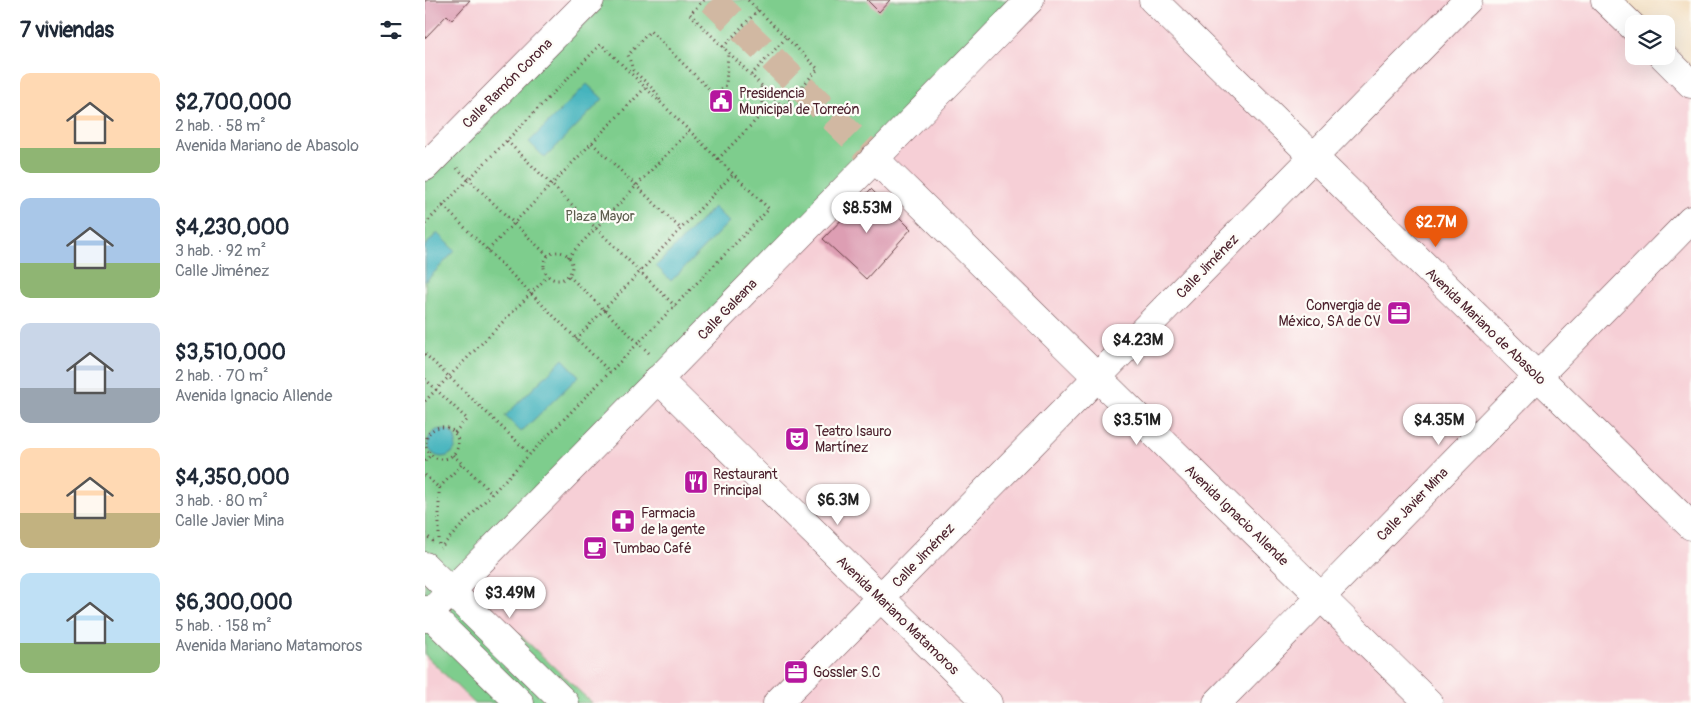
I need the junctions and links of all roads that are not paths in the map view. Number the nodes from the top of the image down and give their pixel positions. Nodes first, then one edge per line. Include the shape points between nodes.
1 (590, 0) edge
2 (1029, 0) edge
3 (1153, 0) edge
4 (1468, 0) edge
5 (1605, 0) edge
6 (1625, 19) edge
7 (1672, 65) edge
8 (1691, 84) edge
9 (431, 157) edge
10 (1313, 157) junction
11 (874, 158) junction
12 (1691, 220) edge
13 (663, 375) junction
14 (1537, 376) junction
15 (1097, 377) junction
16 (1691, 526) edge
17 (431, 561) edge
18 (451, 591) junction
19 (1321, 597) junction
20 (881, 598) junction
21 (426, 614) edge
22 (520, 703) edge
23 (565, 703) edge
24 (777, 703) edge
25 (988, 703) edge
26 (1217, 703) edge
27 (1429, 703) edge

1 - 9 street, Calle Ramón Corona
2 - 11 street, Calle Galeana
3 - 10 street, Avenida Mariano de Abasolo
4 - 10 street, Calle Jiménez
5 - 6 street
7 - 8 street
10 - 14 street, Avenida Mariano de Abasolo
10 - 15 street, Calle Jiménez
11 - 13 street, Calle Galeana
11 - 15 street, Avenida Ignacio Allende
12 - 14 street, Calle Javier Mina
13 - 18 street, Calle Galeana
13 - 20 street, Avenida Mariano Matamoros
14 - 16 street, Avenida Mariano de Abasolo
14 - 19 street, Calle Javier Mina
15 - 19 street, Avenida Ignacio Allende
15 - 20 street, Calle Jiménez
17 - 18 street
18 - 21 street, Calle Galeana
18 - 23 street
19 - 26 street, Calle Javier Mina
19 - 27 street, Avenida Ignacio Allende
20 - 24 street, Calle Jiménez
20 - 25 street, Avenida Mariano Matamoros
21 - 22 street

